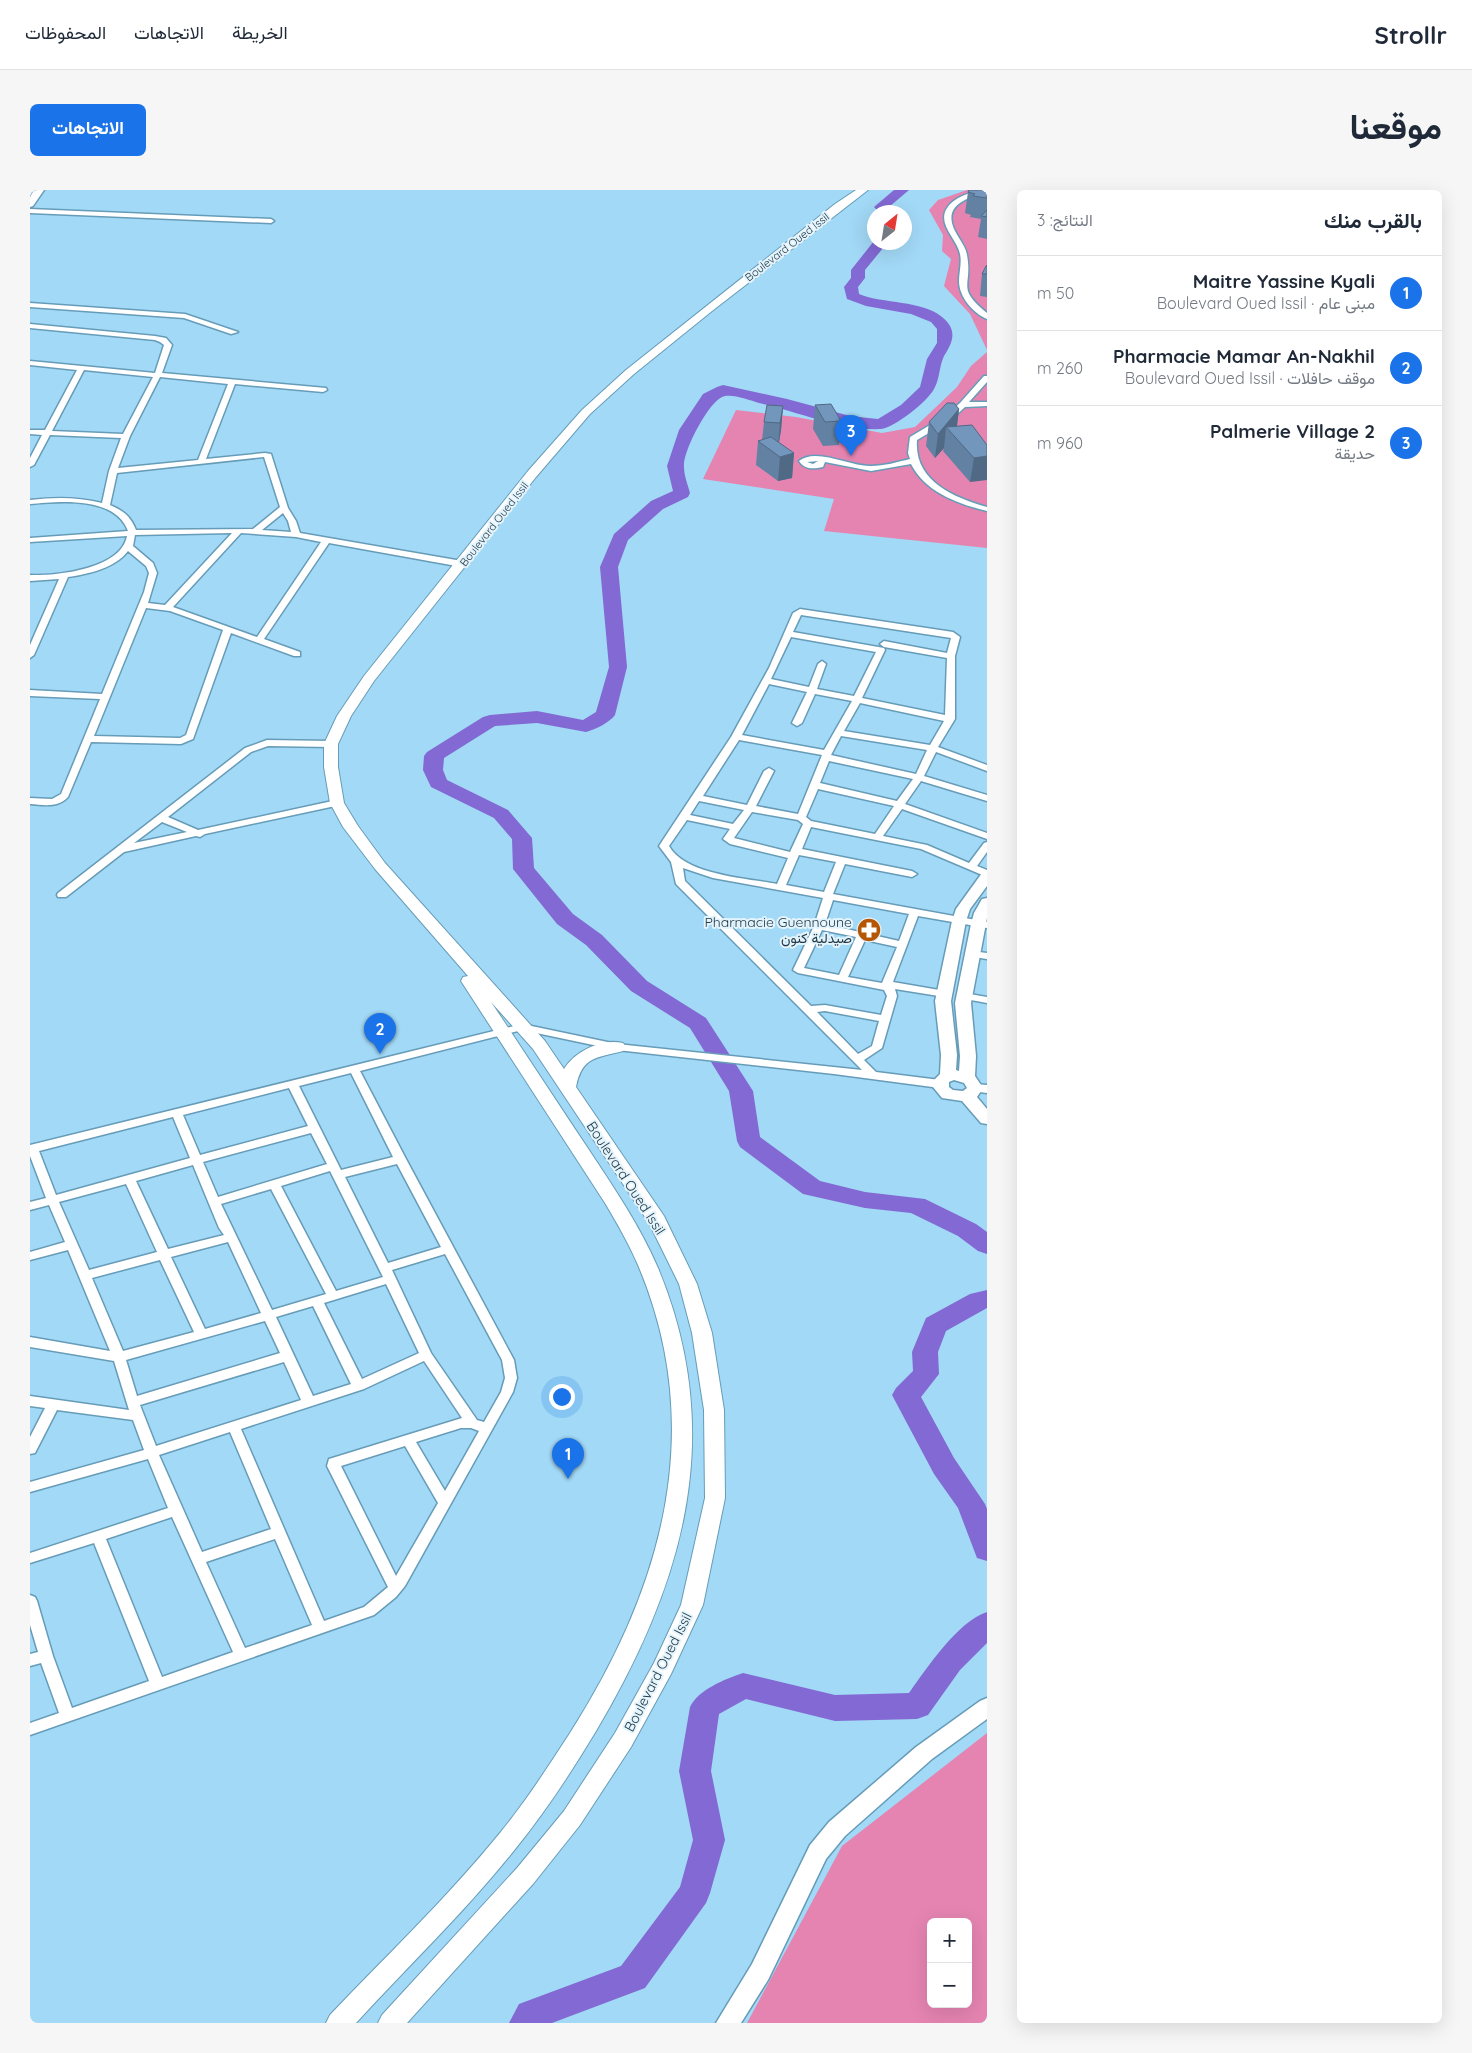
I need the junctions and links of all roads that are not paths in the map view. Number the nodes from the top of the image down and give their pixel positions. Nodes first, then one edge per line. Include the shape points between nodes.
1 (864, 190) edge
2 (987, 190) edge
3 (30, 211) edge
4 (271, 221) dead end
5 (30, 306) edge
6 (987, 317) edge
7 (30, 326) edge
8 (234, 332) dead end
9 (30, 363) edge
10 (82, 368) junction
11 (156, 375) junction
12 (987, 378) edge
13 (232, 382) junction
14 (323, 390) dead end
15 (975, 391) junction
16 (987, 393) edge
17 (987, 404) edge
18 (963, 405) junction
19 (30, 432) edge
20 (46, 433) junction
21 (126, 436) junction
22 (201, 461) junction
23 (822, 461) dead end
24 (914, 461) junction
25 (30, 465) edge
26 (113, 471) junction
27 (30, 502) edge
28 (106, 506) junction
29 (284, 508) junction
30 (987, 509) edge
31 (239, 530) junction
32 (255, 531) junction
33 (132, 533) junction
34 (296, 536) junction
35 (30, 540) edge
36 (326, 541) junction
37 (128, 546) junction
38 (462, 564) junction
39 (64, 577) junction
40 (30, 578) edge
41 (143, 605) junction
42 (167, 608) junction
43 (893, 626) junction
44 (228, 629) junction
45 (787, 634) junction
46 (259, 640) junction
47 (883, 647) junction
48 (297, 654) dead end
49 (30, 655) edge
50 (951, 656) junction
51 (822, 664) dead end
52 (766, 681) junction
53 (812, 691) junction
54 (30, 693) edge
55 (104, 697) junction
56 (857, 700) junction
57 (950, 719) junction
58 (797, 723) dead end
59 (840, 733) junction
60 (736, 737) junction
61 (88, 739) junction
62 (331, 744) junction
63 (933, 748) junction
64 (826, 756) junction
65 (987, 768) edge
66 (768, 771) dead end
67 (919, 777) junction
68 (814, 785) junction
69 (697, 798) junction
70 (987, 798) edge
71 (30, 801) edge
72 (337, 803) junction
73 (900, 805) junction
74 (750, 808) junction
75 (684, 816) junction
76 (162, 818) junction
77 (805, 821) junction
78 (736, 828) junction
79 (200, 834) junction
80 (878, 836) junction
81 (987, 836) edge
82 (987, 845) edge
83 (121, 850) junction
84 (795, 853) junction
85 (676, 860) junction
86 (842, 860) junction
87 (971, 866) junction
88 (912, 874) dead end
89 (987, 875) edge
90 (780, 888) junction
91 (62, 895) dead end
92 (828, 897) junction
93 (987, 902) edge
94 (914, 913) junction
95 (958, 920) junction
96 (982, 925) edge
97 (819, 926) junction
98 (439, 934) junction
99 (862, 936) junction
100 (903, 945) junction
101 (972, 954) junction
102 (987, 956) edge
103 (800, 971) junction
104 (842, 979) junction
105 (779, 981) junction
106 (888, 986) junction
107 (945, 994) junction
108 (964, 996) junction
109 (987, 1000) edge
110 (808, 1010) junction
111 (886, 1019) junction
112 (522, 1027) junction
113 (501, 1031) junction
114 (617, 1047) junction
115 (857, 1059) junction
116 (354, 1069) junction
117 (874, 1076) junction
118 (944, 1080) junction
119 (292, 1084) junction
120 (567, 1088) junction
121 (974, 1088) edge
122 (177, 1113) junction
123 (987, 1119) edge
124 (315, 1128) junction
125 (32, 1149) edge
126 (198, 1159) junction
127 (400, 1160) junction
128 (336, 1171) junction
129 (129, 1178) junction
130 (275, 1185) junction
131 (52, 1200) junction
132 (215, 1202) junction
133 (30, 1206) edge
134 (232, 1236) junction
135 (70, 1245) junction
136 (448, 1248) junction
137 (165, 1255) junction
138 (30, 1256) edge
139 (387, 1273) junction
140 (86, 1275) junction
141 (333, 1296) junction
142 (317, 1301) junction
143 (268, 1314) junction
144 (200, 1335) junction
145 (30, 1342) edge
146 (426, 1355) junction
147 (287, 1356) junction
148 (119, 1357) junction
149 (359, 1386) junction
150 (30, 1401) edge
151 (134, 1402) junction
152 (309, 1402) junction
153 (53, 1405) junction
154 (138, 1416) junction
155 (472, 1422) junction
156 (234, 1427) junction
157 (486, 1428) junction
158 (408, 1439) junction
159 (30, 1449) edge
160 (153, 1452) junction
161 (30, 1487) edge
162 (445, 1503) junction
163 (176, 1511) junction
164 (280, 1532) junction
165 (98, 1537) junction
166 (30, 1558) edge
167 (198, 1559) junction
168 (395, 1588) junction
169 (30, 1601) edge
170 (321, 1629) junction
171 (241, 1654) junction
172 (46, 1656) junction
173 (30, 1660) edge
174 (158, 1685) junction
175 (987, 1707) edge
176 (68, 1716) junction
177 (30, 1730) edge
178 (339, 2023) edge
179 (391, 2023) edge
180 (728, 2023) edge

1 - 38 main road, Boulevard Oued Issil via 809,229 602,396 532,474
2 - 6 street via 952,206 948,220 962,251 964,292
3 - 4 street
5 - 8 street via 186,316
7 - 11 street via 164,340 169,347
9 - 10 street
10 - 11 street
10 - 20 street
11 - 13 street
11 - 21 street
12 - 15 street
13 - 14 street
13 - 22 street
15 - 16 street
15 - 18 street
17 - 18 street
18 - 24 street via 914,439
19 - 20 street
20 - 21 street
20 - 25 street
21 - 26 street
22 - 26 street
22 - 29 street via 267,455
23 - 24 street via 868,469
24 - 30 street via 925,478 940,490
26 - 28 street
27 - 28 street via 64,499
28 - 33 street via 124,517
29 - 32 street
29 - 34 street
31 - 32 street
31 - 33 street
31 - 42 street
32 - 34 street
33 - 35 street
33 - 37 street
34 - 36 street
36 - 38 street
36 - 46 street
37 - 39 street via 107,563
37 - 41 street via 150,566 153,573
38 - 62 main road, Boulevard Oued Issil via 368,680 344,716
39 - 40 street
39 - 49 street
41 - 42 street
41 - 55 street
42 - 44 street
43 - 45 street via 802,612 797,613
43 - 47 street
43 - 50 street via 955,636
44 - 46 street
44 - 61 street via 190,737 181,741
45 - 47 street
45 - 52 street
46 - 48 street
47 - 50 street
47 - 56 street
50 - 57 street
51 - 53 street
52 - 53 street
52 - 60 street
53 - 56 street
53 - 58 street
54 - 55 street
55 - 61 street
56 - 57 street
56 - 59 street
57 - 63 street
59 - 63 street
59 - 64 street
60 - 64 street
60 - 69 street
61 - 71 street via 62,798 54,802
62 - 72 main road, Boulevard Oued Issil
62 - 76 street via 253,747
63 - 65 street
63 - 67 street
64 - 67 street
64 - 68 street
66 - 74 street
67 - 70 street
67 - 73 street
68 - 73 street
68 - 77 street
69 - 74 street
69 - 75 street
72 - 79 street
72 - 98 main road, Boulevard Oued Issil via 380,866
73 - 80 street
73 - 81 street
74 - 77 street
74 - 78 street
75 - 78 street
75 - 85 street via 664,846
76 - 79 street
76 - 83 street
77 - 80 street
77 - 84 street
78 - 84 street via 728,839 731,842
79 - 83 street
80 - 87 street via 934,850
82 - 87 street
83 - 91 street
84 - 86 street
84 - 90 street
85 - 90 street via 702,872
85 - 105 street via 680,882
86 - 88 street
86 - 92 street
87 - 89 street
89 - 95 street
90 - 92 street
92 - 94 street
92 - 97 street
93 - 96 street via 981,912
94 - 95 street
94 - 100 street
95 - 96 street
95 - 107 street
96 - 101 street
97 - 99 street
97 - 103 street via 797,968
98 - 112 main road, Boulevard Oued Issil
98 - 113 main road, Boulevard Oued Issil
99 - 100 street
99 - 104 street
100 - 106 street
101 - 102 street
101 - 108 street
103 - 104 street
103 - 105 street
104 - 106 street
105 - 110 street
106 - 107 street
106 - 111 street via 892,996
107 - 118 street via 948,1055
108 - 109 street
108 - 121 street via 962,1003
110 - 111 street via 825,1008
110 - 115 street
111 - 115 street via 877,1048
112 - 113 street
112 - 114 street
112 - 120 main road, Boulevard Oued Issil via 539,1045
113 - 116 street
113 - 178 main road, Boulevard Oued Issil via 629,1229 652,1276 664,1311 680,1402 682,1431 676,1513 663,1566 630,1648 555,1778 496,1855
114 - 117 street
114 - 120 main road via 596,1050 579,1059 568,1075
115 - 117 street
116 - 119 street
116 - 127 street
117 - 118 street
118 - 121 street
119 - 122 street
119 - 124 street
120 - 179 main road, Boulevard Oued Issil via 657,1221 688,1284 702,1333 714,1410 715,1498 692,1605 623,1740 572,1818 525,1876
121 - 123 street
122 - 125 street
122 - 126 street
124 - 126 street
124 - 128 street
125 - 131 street
126 - 129 street
126 - 132 street
127 - 128 street
127 - 136 street
128 - 130 street
128 - 139 street
129 - 131 street
129 - 137 street
130 - 132 street
130 - 141 street
131 - 133 street
131 - 135 street
132 - 134 street via 225,1228
134 - 137 street
134 - 143 street
135 - 138 street
135 - 140 street
136 - 139 street
136 - 157 street via 511,1371 507,1392
137 - 140 street
137 - 144 street
139 - 141 street
139 - 146 street
140 - 148 street
141 - 142 street
142 - 143 street
142 - 149 street
143 - 144 street
143 - 147 street
144 - 148 street
145 - 148 street
146 - 149 street
146 - 155 street
147 - 151 street
147 - 152 street
148 - 151 street
149 - 152 street
150 - 153 street
151 - 154 street
152 - 156 street
153 - 154 street
153 - 159 street
154 - 160 street
155 - 157 street
155 - 158 street via 461,1422
156 - 160 street
156 - 164 street
157 - 162 street
158 - 162 street
158 - 168 street via 338,1461 334,1466
160 - 161 street
160 - 163 street
162 - 168 street
163 - 165 street
163 - 167 street
164 - 167 street
164 - 170 street
165 - 166 street
165 - 174 street
167 - 171 street
168 - 170 street via 369,1611
169 - 172 street
170 - 171 street
171 - 174 street
172 - 173 street
172 - 176 street
174 - 176 street
175 - 180 street via 924,1753 837,1829 818,1852 760,1972
176 - 177 street

